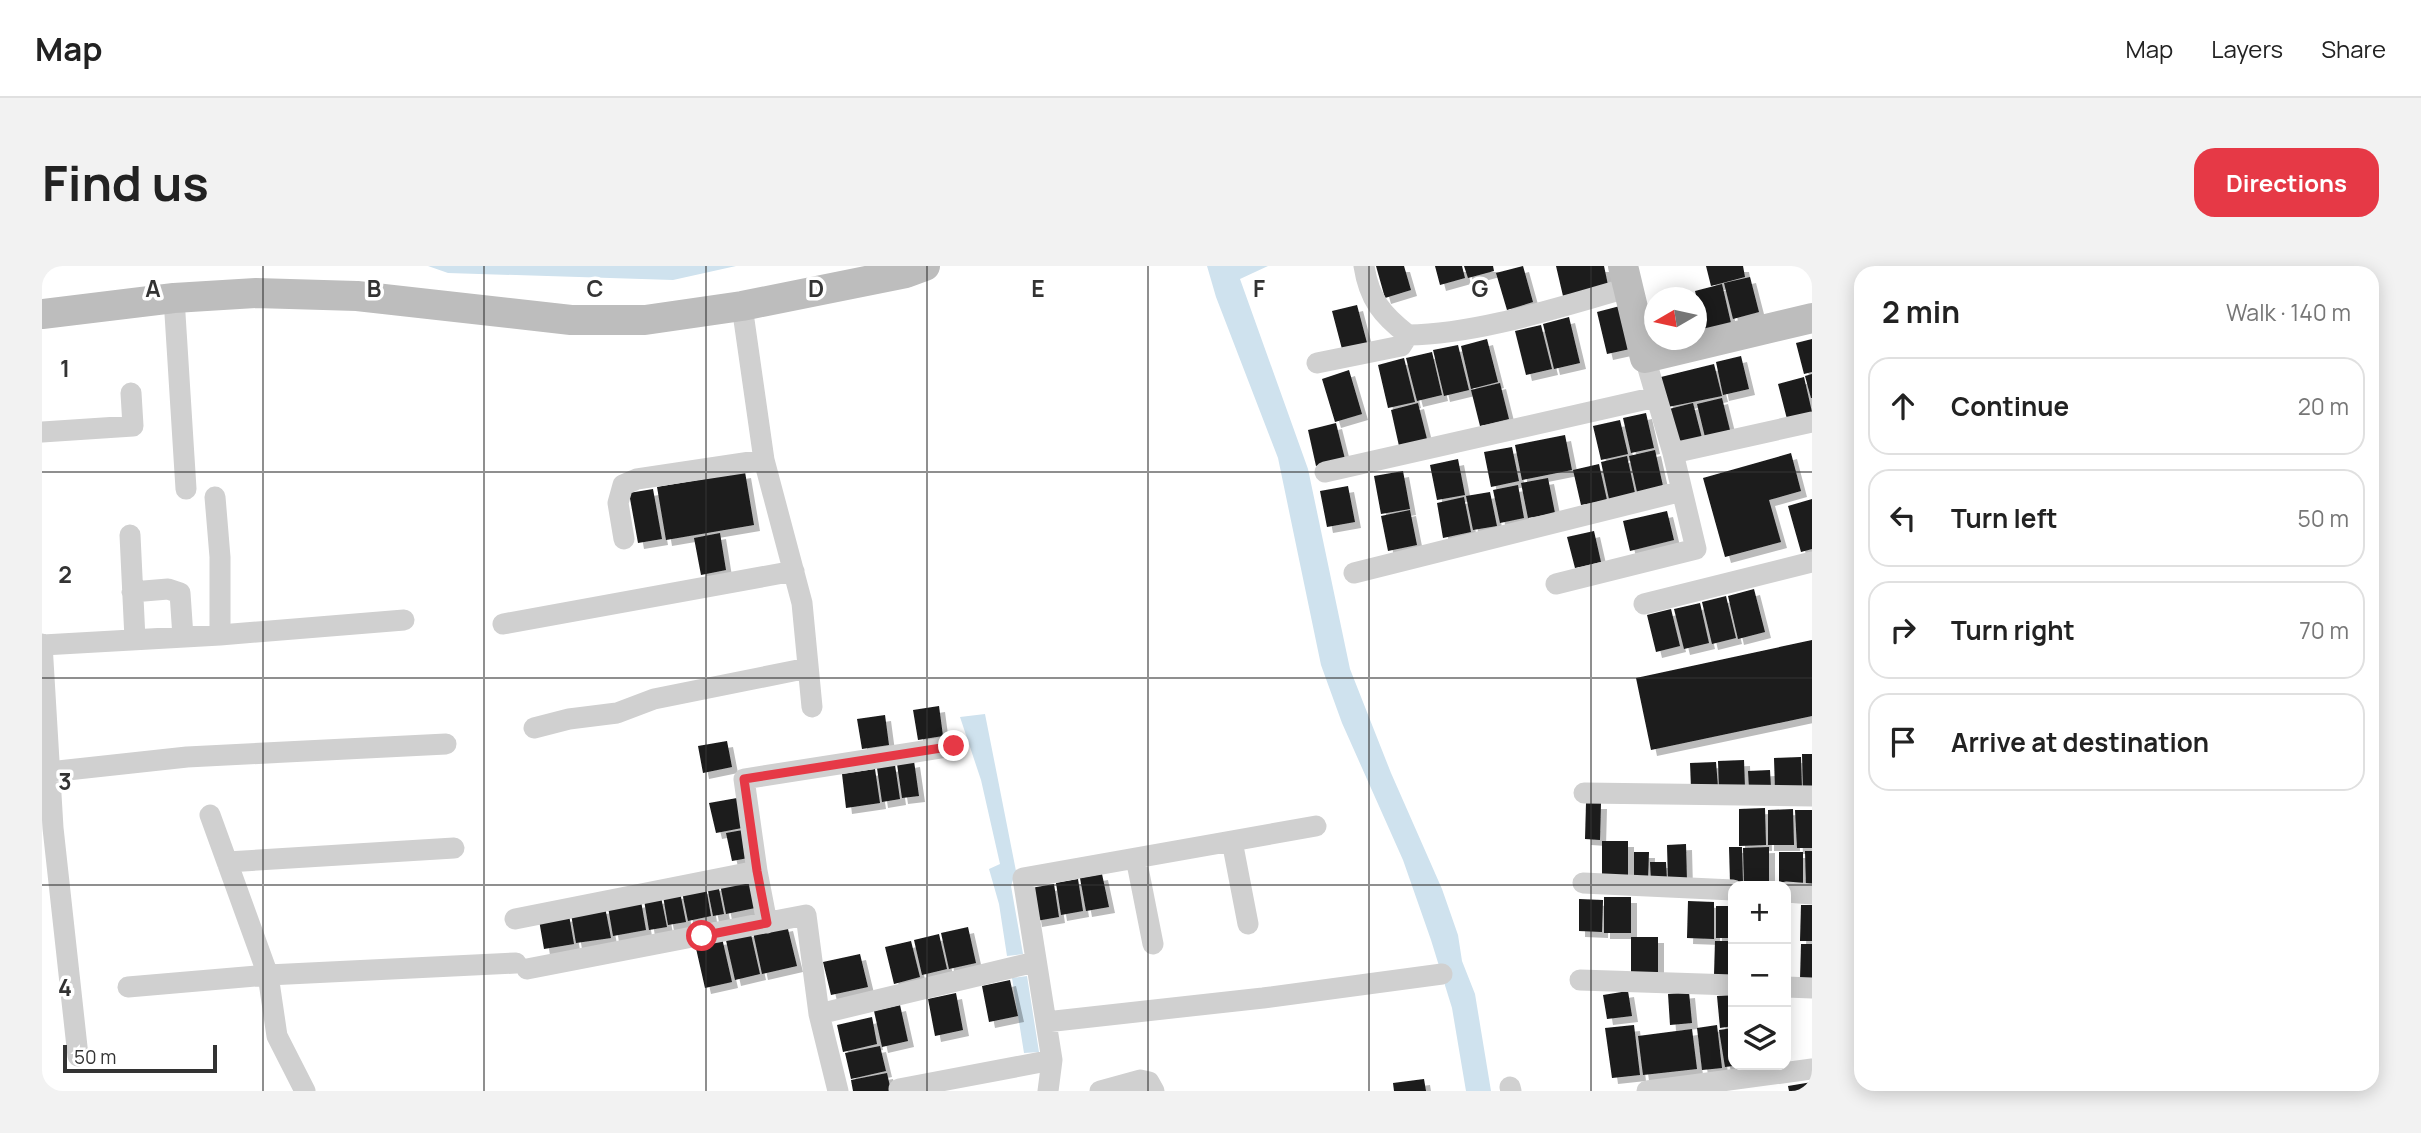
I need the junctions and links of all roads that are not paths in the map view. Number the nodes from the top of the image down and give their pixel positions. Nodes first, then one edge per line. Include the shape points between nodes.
1 (925, 266) edge
2 (1364, 266) edge
3 (1625, 277) edge
4 (174, 298) junction
5 (742, 306) junction
6 (42, 314) edge
7 (1812, 318) edge
8 (1408, 335) junction
9 (1645, 358) junction
10 (1317, 363) dead end
11 (131, 393) dead end
12 (1656, 397) junction
13 (1812, 422) edge
14 (42, 432) edge
15 (1673, 453) junction
16 (764, 460) junction
17 (1325, 472) dead end
18 (186, 489) dead end
19 (1682, 491) junction
20 (215, 497) dead end
21 (130, 535) dead end
22 (624, 539) dead end
23 (1812, 562) edge
24 (794, 571) junction
25 (1354, 573) dead end
26 (1556, 584) dead end
27 (132, 592) junction
28 (1644, 604) dead end
29 (404, 620) dead end
30 (503, 624) dead end
31 (220, 635) junction
32 (183, 637) junction
33 (135, 639) junction
34 (43, 645) edge
35 (808, 668) junction
36 (812, 707) dead end
37 (534, 728) dead end
38 (446, 744) dead end
39 (954, 746) dead end
40 (49, 772) junction
41 (1584, 793) dead end
42 (1812, 796) edge
43 (210, 815) dead end
44 (1316, 826) dead end
45 (48, 828) edge
46 (1232, 841) junction
47 (454, 848) dead end
48 (1136, 858) junction
49 (227, 862) junction
50 (757, 871) junction
51 (1583, 883) dead end
52 (1728, 890) edge
53 (1791, 892) edge
54 (1812, 894) edge
55 (515, 919) dead end
56 (767, 923) junction
57 (1248, 925) dead end
58 (1153, 944) dead end
59 (1035, 962) junction
60 (1442, 974) dead end
61 (268, 975) junction
62 (1580, 980) dead end
63 (1728, 985) edge
64 (128, 987) dead end
65 (1791, 987) edge
66 (1812, 988) edge
67 (819, 1014) junction
68 (1046, 1022) junction
69 (78, 1055) dead end
70 (1052, 1060) junction
71 (1812, 1069) edge
72 (899, 1089) dead end
73 (305, 1091) edge
74 (838, 1091) edge
75 (1048, 1091) edge
76 (1100, 1091) edge
77 (1154, 1091) edge
78 (1647, 1091) edge

1 - 5 street
2 - 8 street via 1372,298
3 - 8 street via 1464,330
3 - 9 street
4 - 5 street via 256,292 357,296 584,320 645,320
4 - 6 street
4 - 18 street
5 - 16 street
7 - 9 street
8 - 10 street via 1401,346
9 - 12 street
11 - 14 street via 133,426
12 - 15 street
12 - 17 street
13 - 15 street
15 - 19 street
16 - 22 street via 623,485 618,503
16 - 24 street
19 - 25 street
19 - 26 street via 1696,549
20 - 31 street
21 - 27 street
23 - 28 street
24 - 30 street
24 - 35 street
27 - 32 street via 168,589 180,593
27 - 33 street
29 - 31 street
31 - 32 street
32 - 33 street
33 - 34 street
34 - 40 street
35 - 36 street
35 - 37 street
38 - 40 street via 187,757
39 - 50 street via 744,779
40 - 45 street
41 - 42 street
43 - 49 street
44 - 46 street
45 - 69 street
46 - 48 street
46 - 57 street
47 - 49 street
48 - 58 street
48 - 59 street via 1023,878
49 - 61 street
50 - 55 street
50 - 56 street
51 - 52 street
53 - 54 street
56 - 61 street via 521,966
56 - 67 street via 806,915
59 - 67 street
59 - 68 street
60 - 68 street
61 - 64 street
61 - 73 street via 277,1036
62 - 63 street
65 - 66 street
67 - 74 street
68 - 70 street
70 - 72 street
70 - 75 street
71 - 78 street
76 - 77 street via 1140,1080 1149,1082

